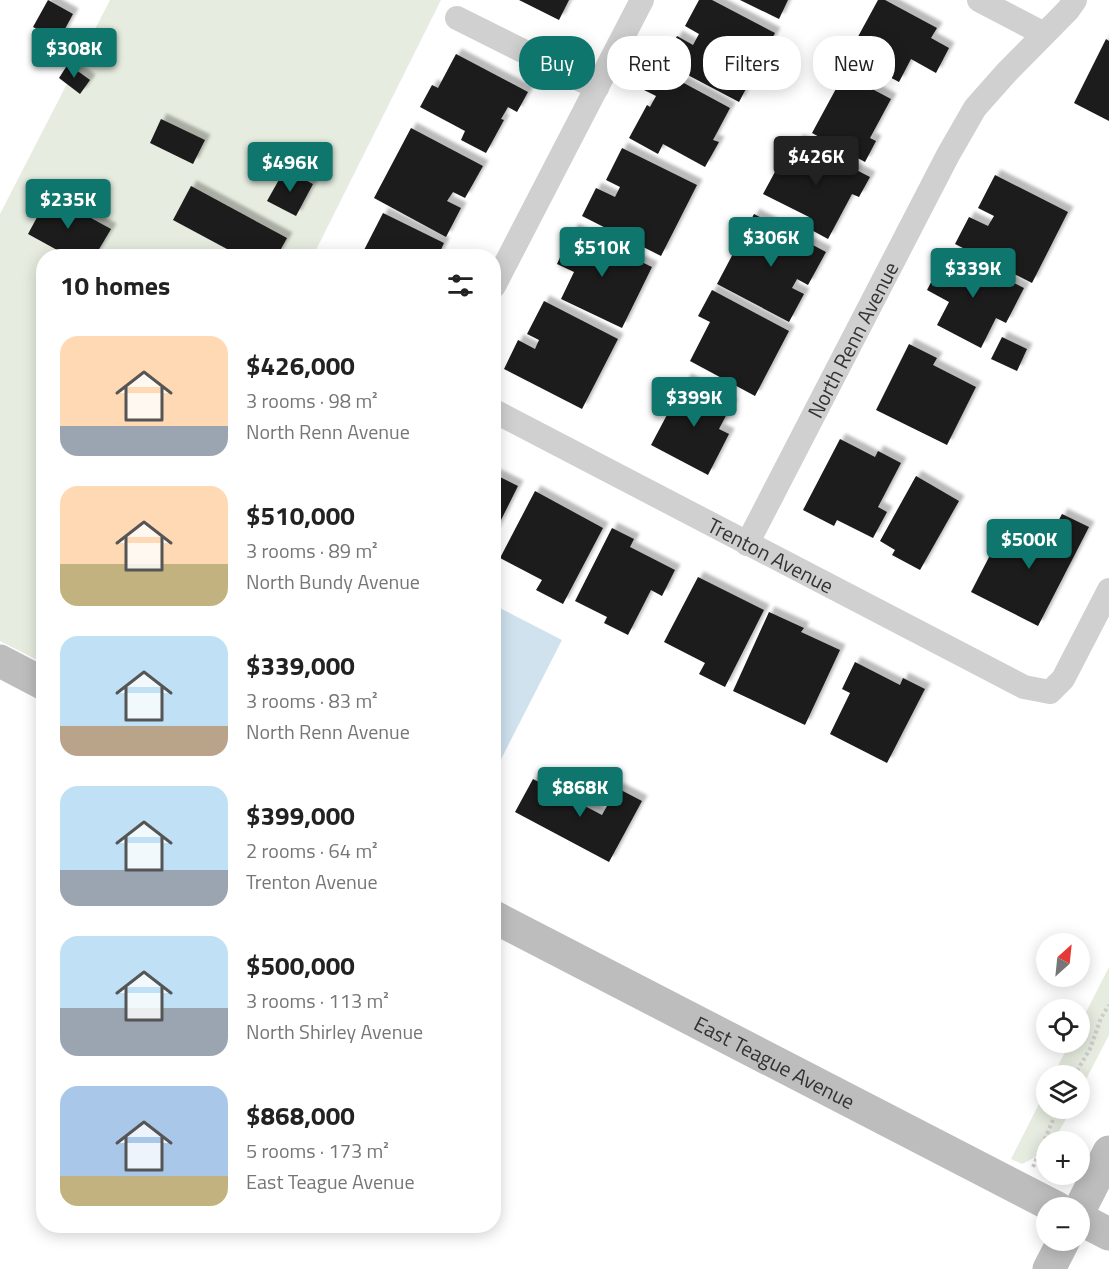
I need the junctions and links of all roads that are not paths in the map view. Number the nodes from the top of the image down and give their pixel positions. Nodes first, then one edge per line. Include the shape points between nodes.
1 (642, 0) edge
2 (979, 0) edge
3 (1075, 0) edge
4 (457, 18) dead end
5 (1044, 34) junction
6 (597, 88) junction
7 (501, 273) edge
8 (501, 415) edge
9 (747, 544) junction
10 (1109, 590) edge
11 (0, 661) edge
12 (36, 680) edge
13 (501, 920) edge
14 (1109, 1152) edge
15 (1037, 1197) edge
16 (1086, 1197) edge
17 (1090, 1224) edge
18 (1109, 1234) edge
19 (1058, 1251) edge
20 (1049, 1269) edge

1 - 6 street
2 - 5 street
3 - 5 street, North Renn Avenue
4 - 6 street
5 - 9 street, North Renn Avenue via 975,108
6 - 7 street
8 - 9 street, Trenton Avenue
9 - 10 street, Trenton Avenue via 1024,687 1050,692 1063,679
11 - 12 street
13 - 15 street, East Teague Avenue
14 - 16 street
17 - 18 street
19 - 20 street

